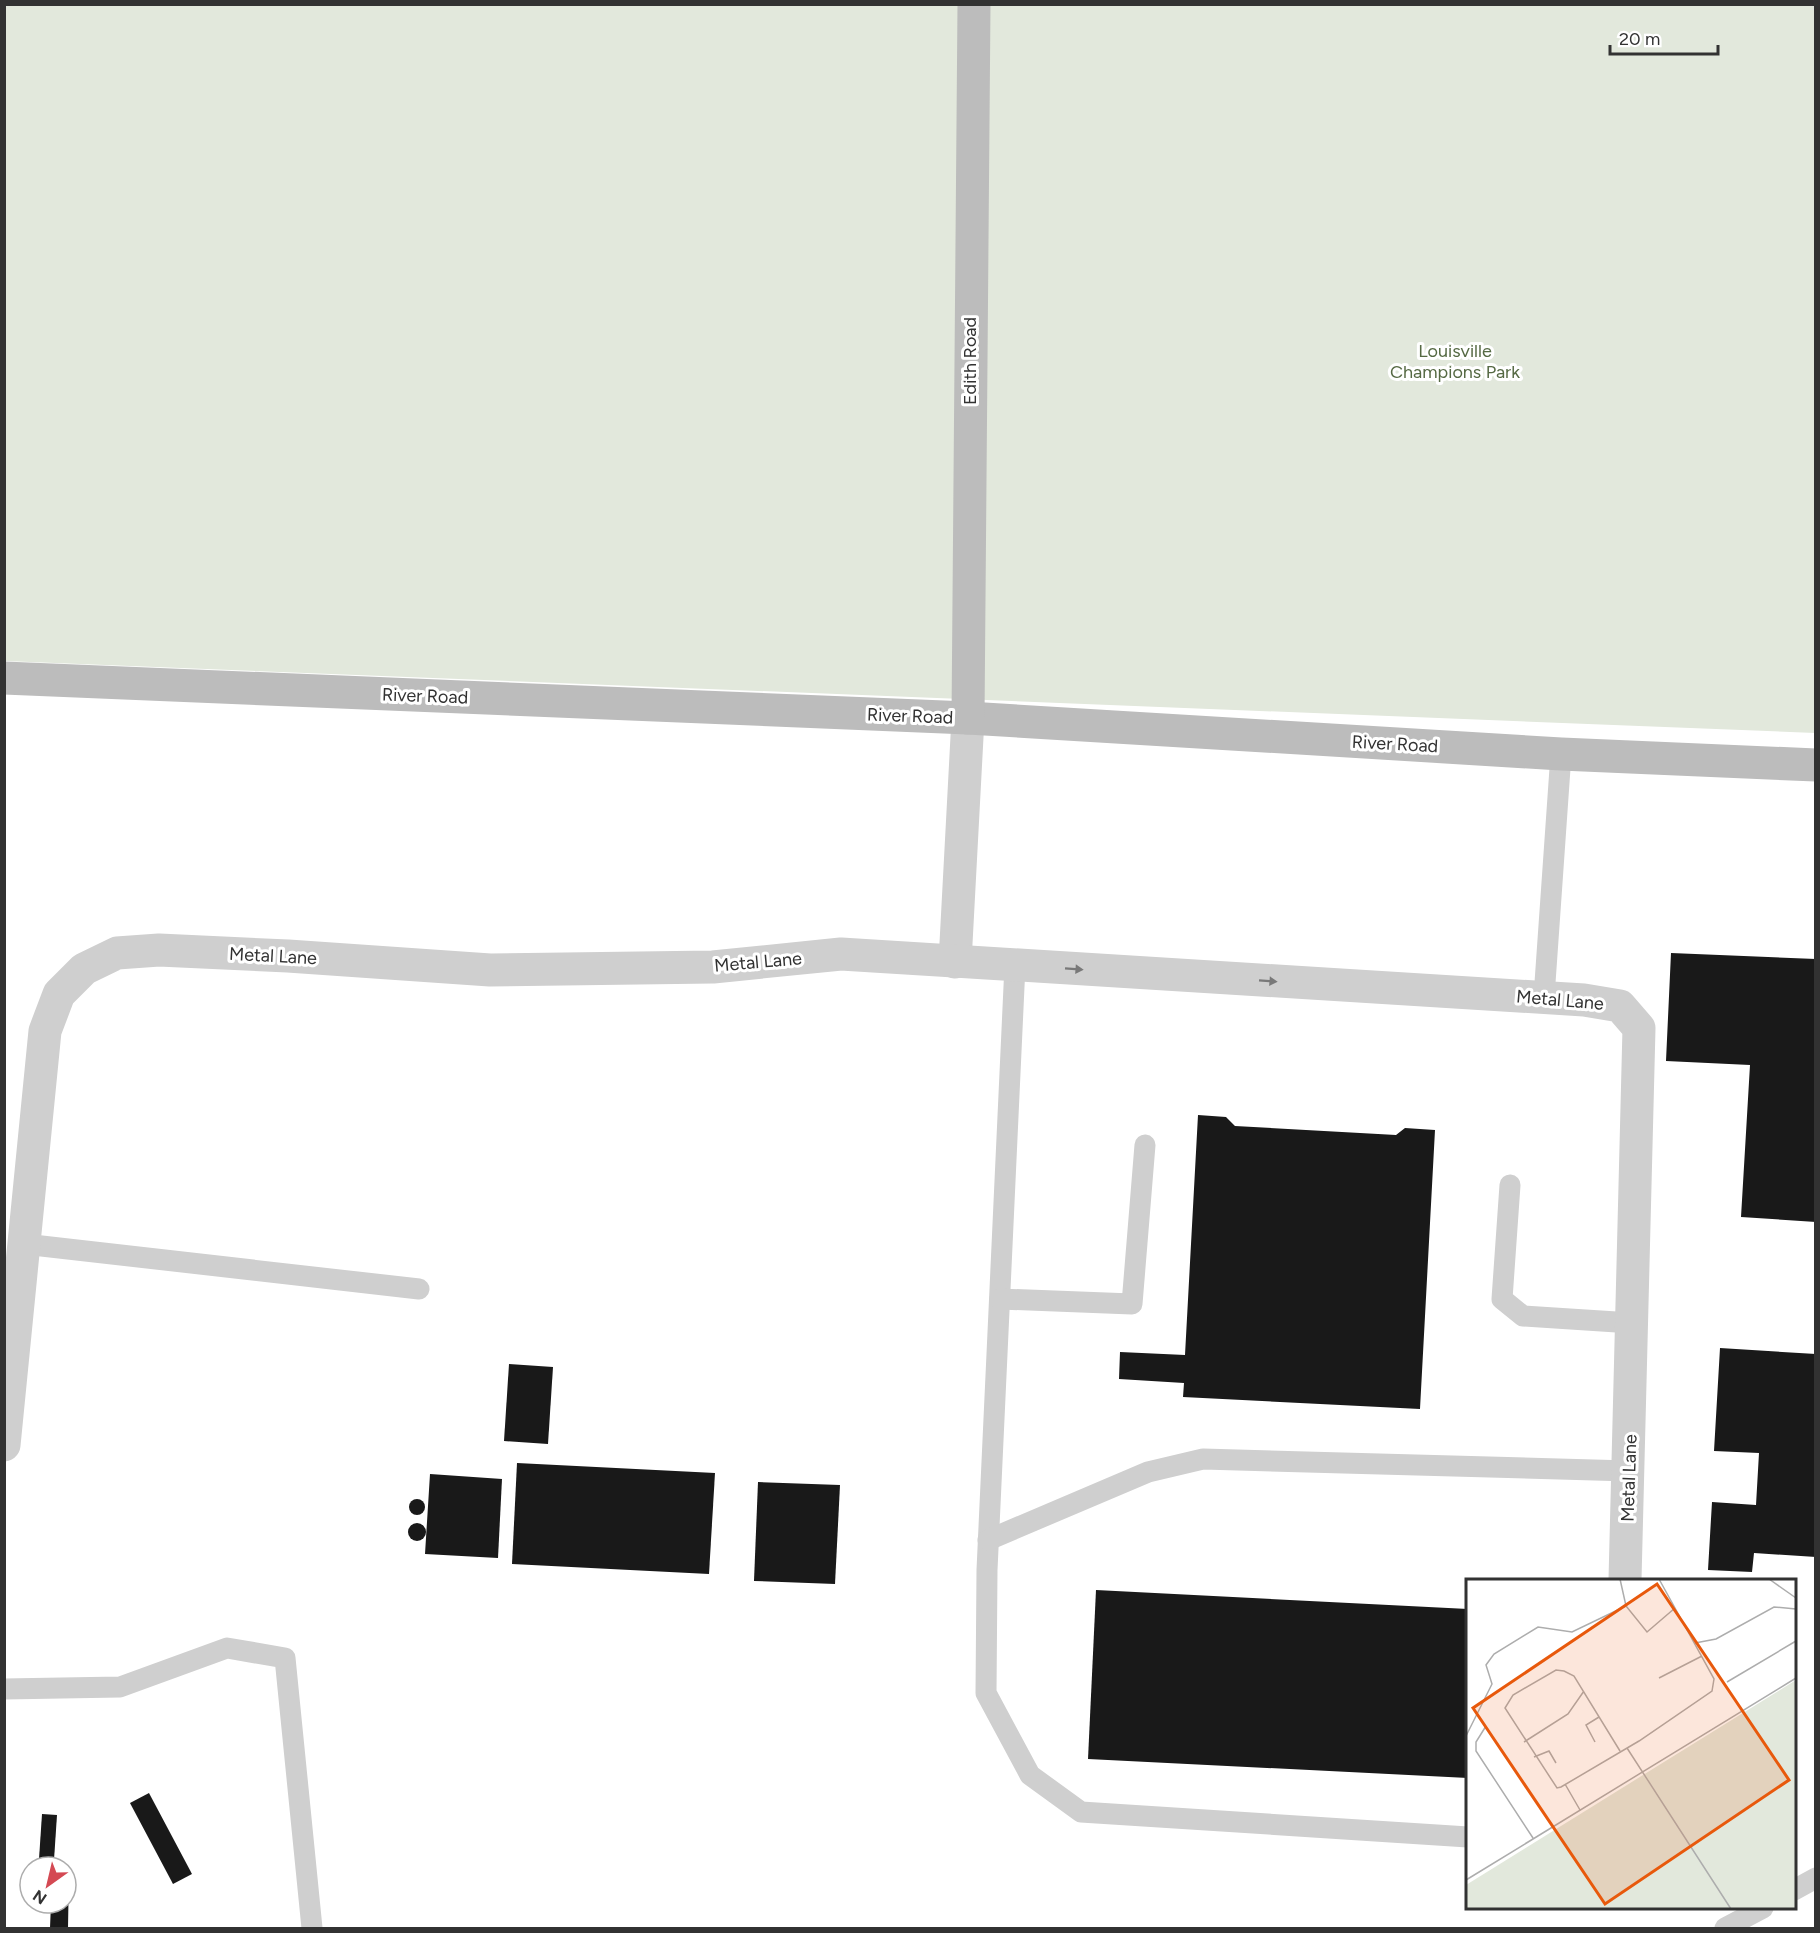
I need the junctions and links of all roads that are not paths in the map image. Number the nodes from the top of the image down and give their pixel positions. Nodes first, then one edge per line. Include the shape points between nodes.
1 (974, 4) edge
2 (4, 678) edge
3 (968, 718) junction
4 (1561, 754) junction
5 (1815, 765) edge
6 (955, 962) junction
7 (1015, 965) junction
8 (1544, 997) junction
9 (1145, 1145) dead end
10 (1510, 1185) dead end
11 (24, 1244) junction
12 (419, 1289) dead end
13 (1000, 1299) junction
14 (1632, 1323) junction
15 (9, 1360) edge
16 (4, 1445) edge
17 (1629, 1471) junction
18 (988, 1540) junction
19 (1625, 1579) edge
20 (4, 1689) edge
21 (1466, 1837) edge
22 (1815, 1878) edge
23 (1796, 1889) edge
24 (1761, 1909) edge
25 (312, 1929) edge
26 (1725, 1929) edge

1 - 3 street, Edith Road
2 - 3 street, River Road
3 - 4 street, River Road
3 - 6 street
4 - 5 street, River Road
4 - 8 lane
6 - 7 street, Metal Lane
6 - 11 street, Metal Lane via 841,954 713,967 490,970 159,950 117,953 84,969 59,994 45,1031
7 -> 8 street, Metal Lane
7 - 13 lane
8 - 14 street, Metal Lane via 1620,1006 1639,1028
9 - 13 lane via 1132,1304
10 - 14 lane via 1502,1299 1523,1316
11 - 12 lane
11 - 15 street, Metal Lane
13 - 18 lane
14 - 17 street, Metal Lane
15 - 16 street, Metal Lane
17 - 18 lane via 1203,1459 1148,1472
17 - 19 street, Metal Lane
18 - 21 lane via 986,1693 1030,1775 1081,1812
20 - 25 lane via 120,1687 227,1648 285,1658
22 - 23 lane
24 - 26 lane

